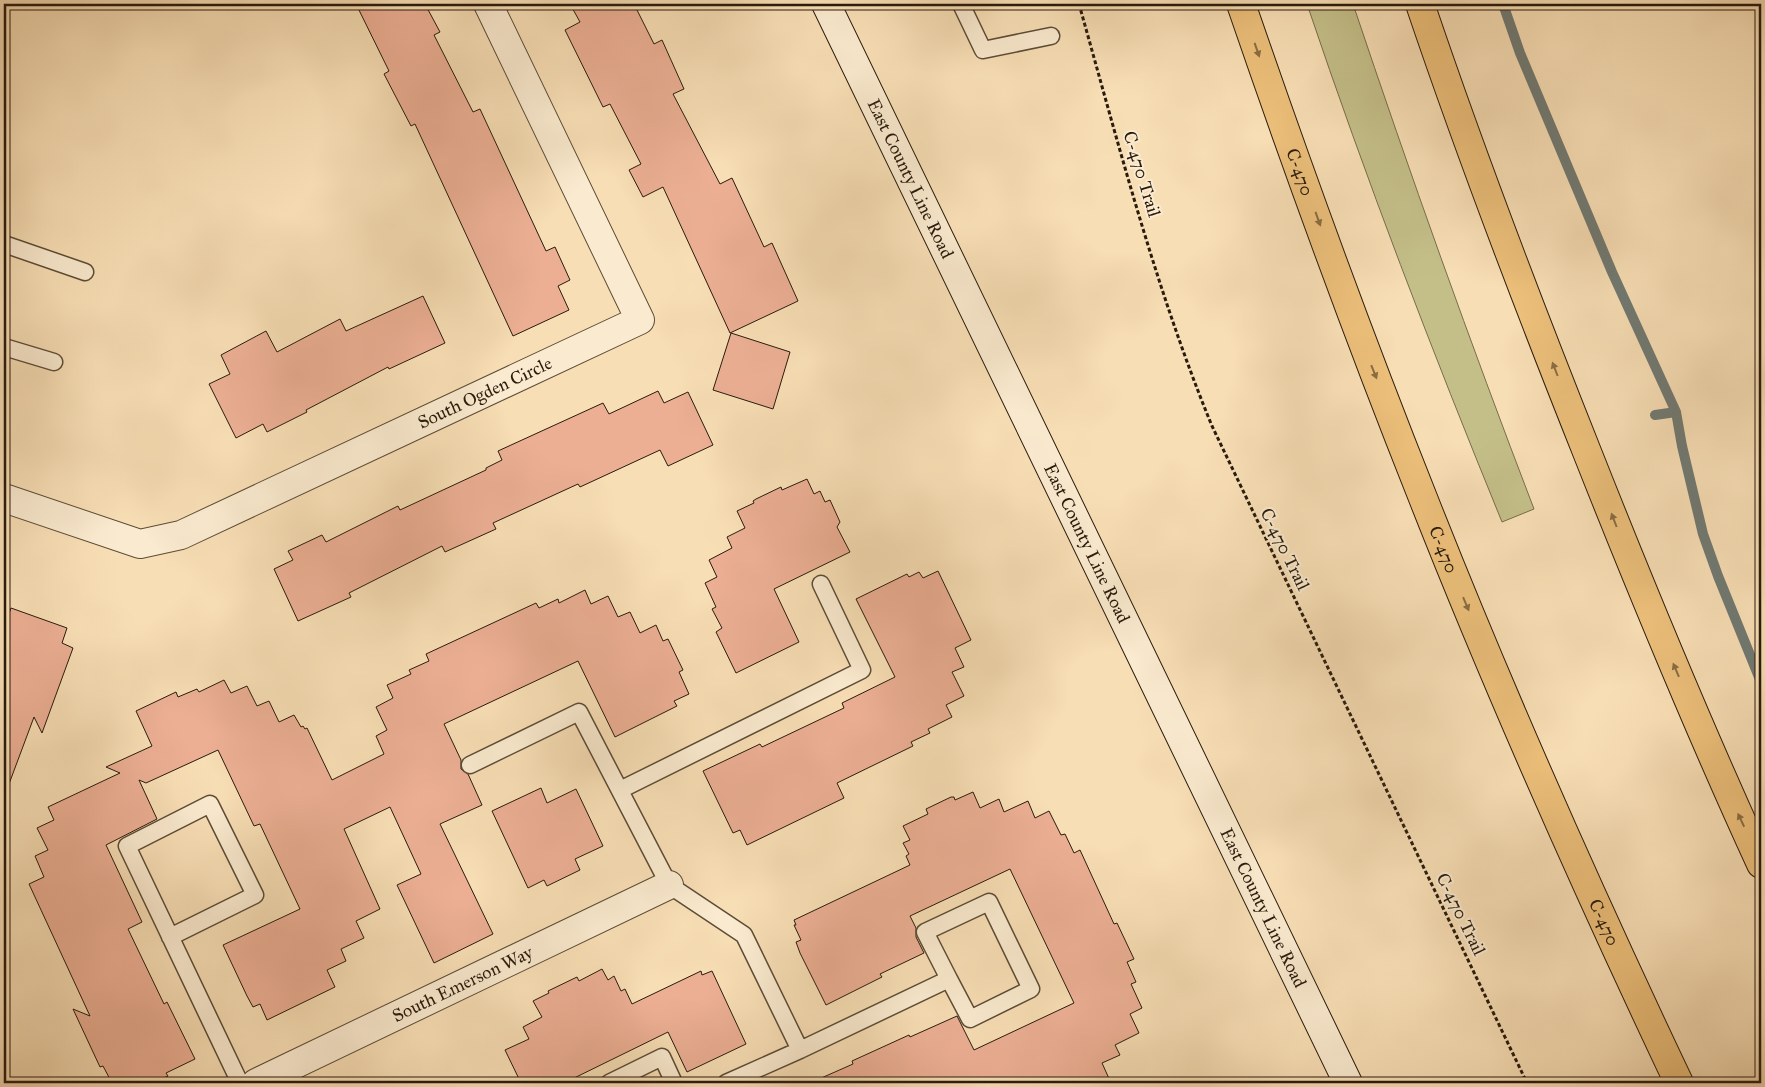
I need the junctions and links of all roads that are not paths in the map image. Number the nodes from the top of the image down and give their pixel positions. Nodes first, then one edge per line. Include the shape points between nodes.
1 (488, 4) edge
2 (826, 4) edge
3 (961, 4) edge
4 (1241, 4) edge
5 (1420, 4) edge
6 (1051, 36) dead end
7 (4, 244) edge
8 (85, 272) dead end
9 (4, 347) edge
10 (54, 362) dead end
11 (4, 498) edge
12 (821, 584) dead end
13 (470, 765) dead end
14 (620, 790) junction
15 (1761, 864) edge
16 (669, 885) junction
17 (170, 937) junction
18 (948, 979) junction
19 (800, 1050) junction
20 (240, 1083) edge
21 (256, 1083) edge
22 (609, 1083) edge
23 (674, 1083) edge
24 (726, 1083) edge
25 (1348, 1083) edge
26 (1679, 1083) edge

1 - 11 street, South Ogden Circle via 640,320 182,536 140,544
2 - 25 street, East County Line Road
3 - 6 lane via 983,50
4 -> 26 highway, C-470 via 1353,318 1423,498 1565,836
15 -> 5 highway via 1615,522 1524,292
7 - 8 lane
9 - 10 lane
12 - 14 lane via 862,670
13 - 14 lane via 579,712
14 - 16 lane
16 - 19 lane via 744,935
16 - 21 street, South Emerson Way
17 - 17 lane via 127,846 210,804 255,895
17 - 20 lane
18 - 18 lane via 925,932 989,902 1031,989 970,1019
18 - 19 lane
19 - 24 lane
22 - 23 lane via 662,1057

